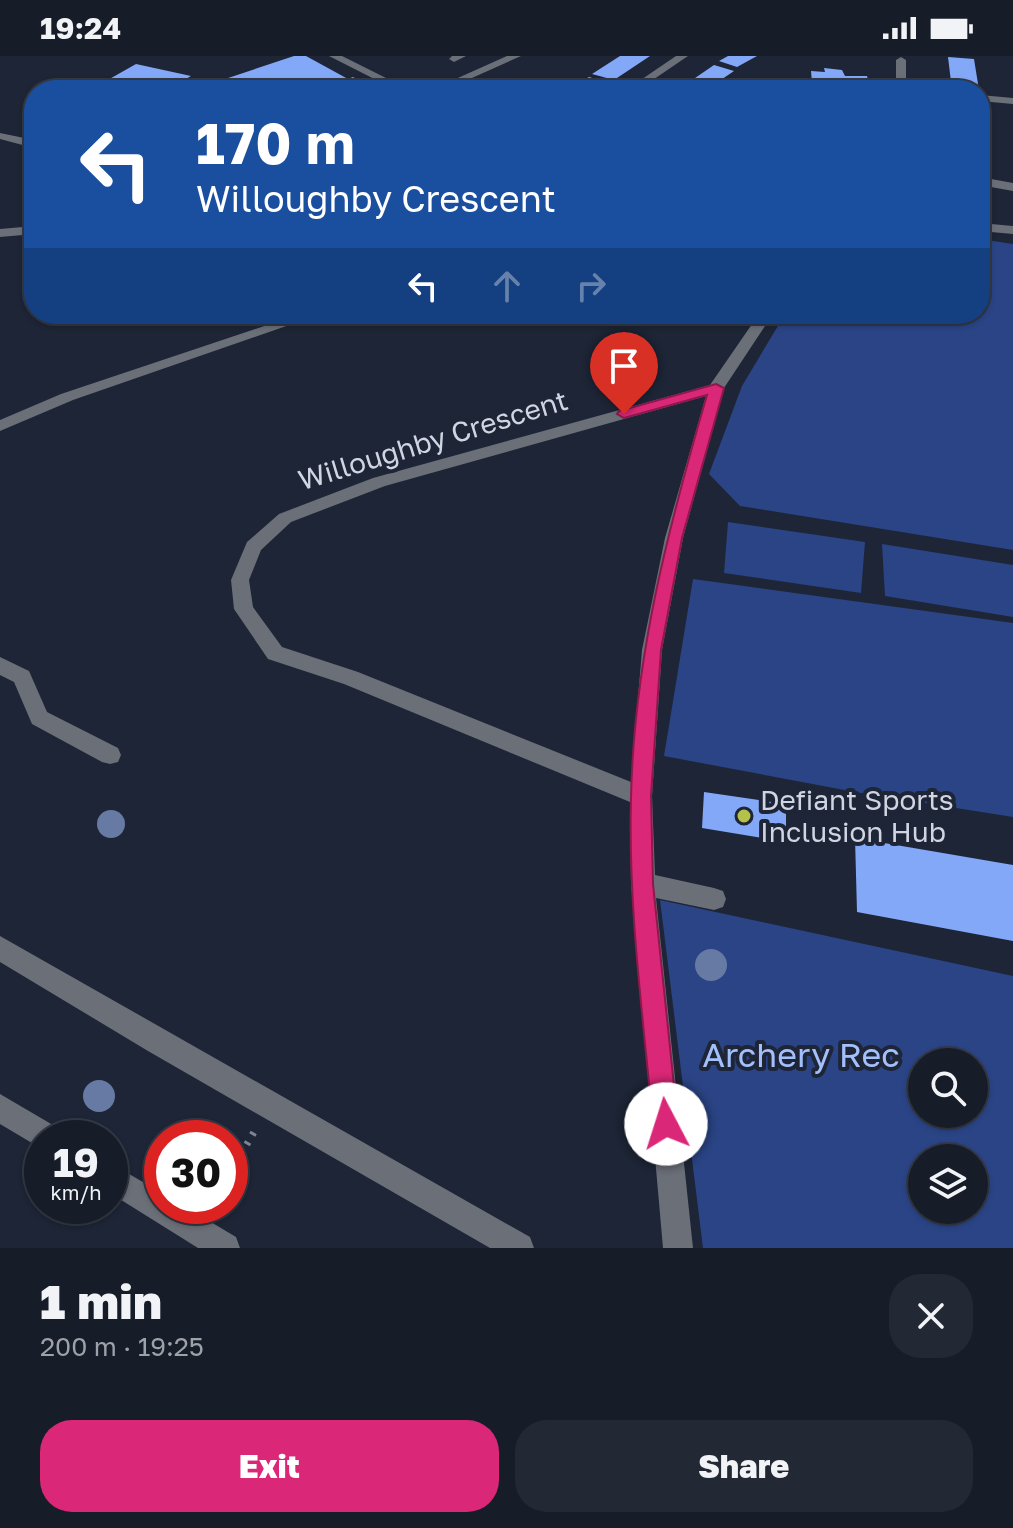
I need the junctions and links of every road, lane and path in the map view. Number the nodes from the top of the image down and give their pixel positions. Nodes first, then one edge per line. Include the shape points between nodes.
1 (334, 56) edge
2 (516, 56) edge
3 (683, 56) edge
4 (901, 60) dead end
5 (384, 80) edge
6 (460, 80) edge
7 (646, 80) edge
8 (901, 80) edge
9 (990, 99) edge
10 (1013, 101) edge
11 (0, 136) edge
12 (24, 142) edge
13 (990, 183) edge
14 (1013, 187) edge
15 (990, 228) edge
16 (1013, 230) edge
17 (24, 231) edge
18 (0, 233) edge
19 (282, 324) edge
20 (759, 324) edge
21 (716, 388) junction
22 (0, 426) edge
23 (0, 665) edge
24 (110, 755) dead end
25 (641, 796) junction
26 (643, 884) junction
27 (714, 899) dead end
28 (0, 948) edge
29 (270, 1106) junction
30 (0, 1108) edge
31 (24, 1123) edge
32 (248, 1143) edge
33 (128, 1188) edge
34 (225, 1248) edge
35 (519, 1248) edge
36 (678, 1248) edge

1 - 5 street
2 - 6 street
3 - 7 street
4 - 8 street
9 - 10 street
11 - 12 street
13 - 14 street
15 - 16 street
17 - 18 street
19 - 22 street via 67,397
20 - 21 street
21 - 25 street via 674,538 652,650
21 - 25 street, Willoughby Crescent via 379,482 285,518 253,547 240,580 244,609 275,653 351,678
23 - 24 street via 22,677 39,718
25 - 26 street
26 - 27 street
26 - 36 street
28 - 29 street
29 - 32 path
29 - 35 street
30 - 31 street
33 - 34 street

